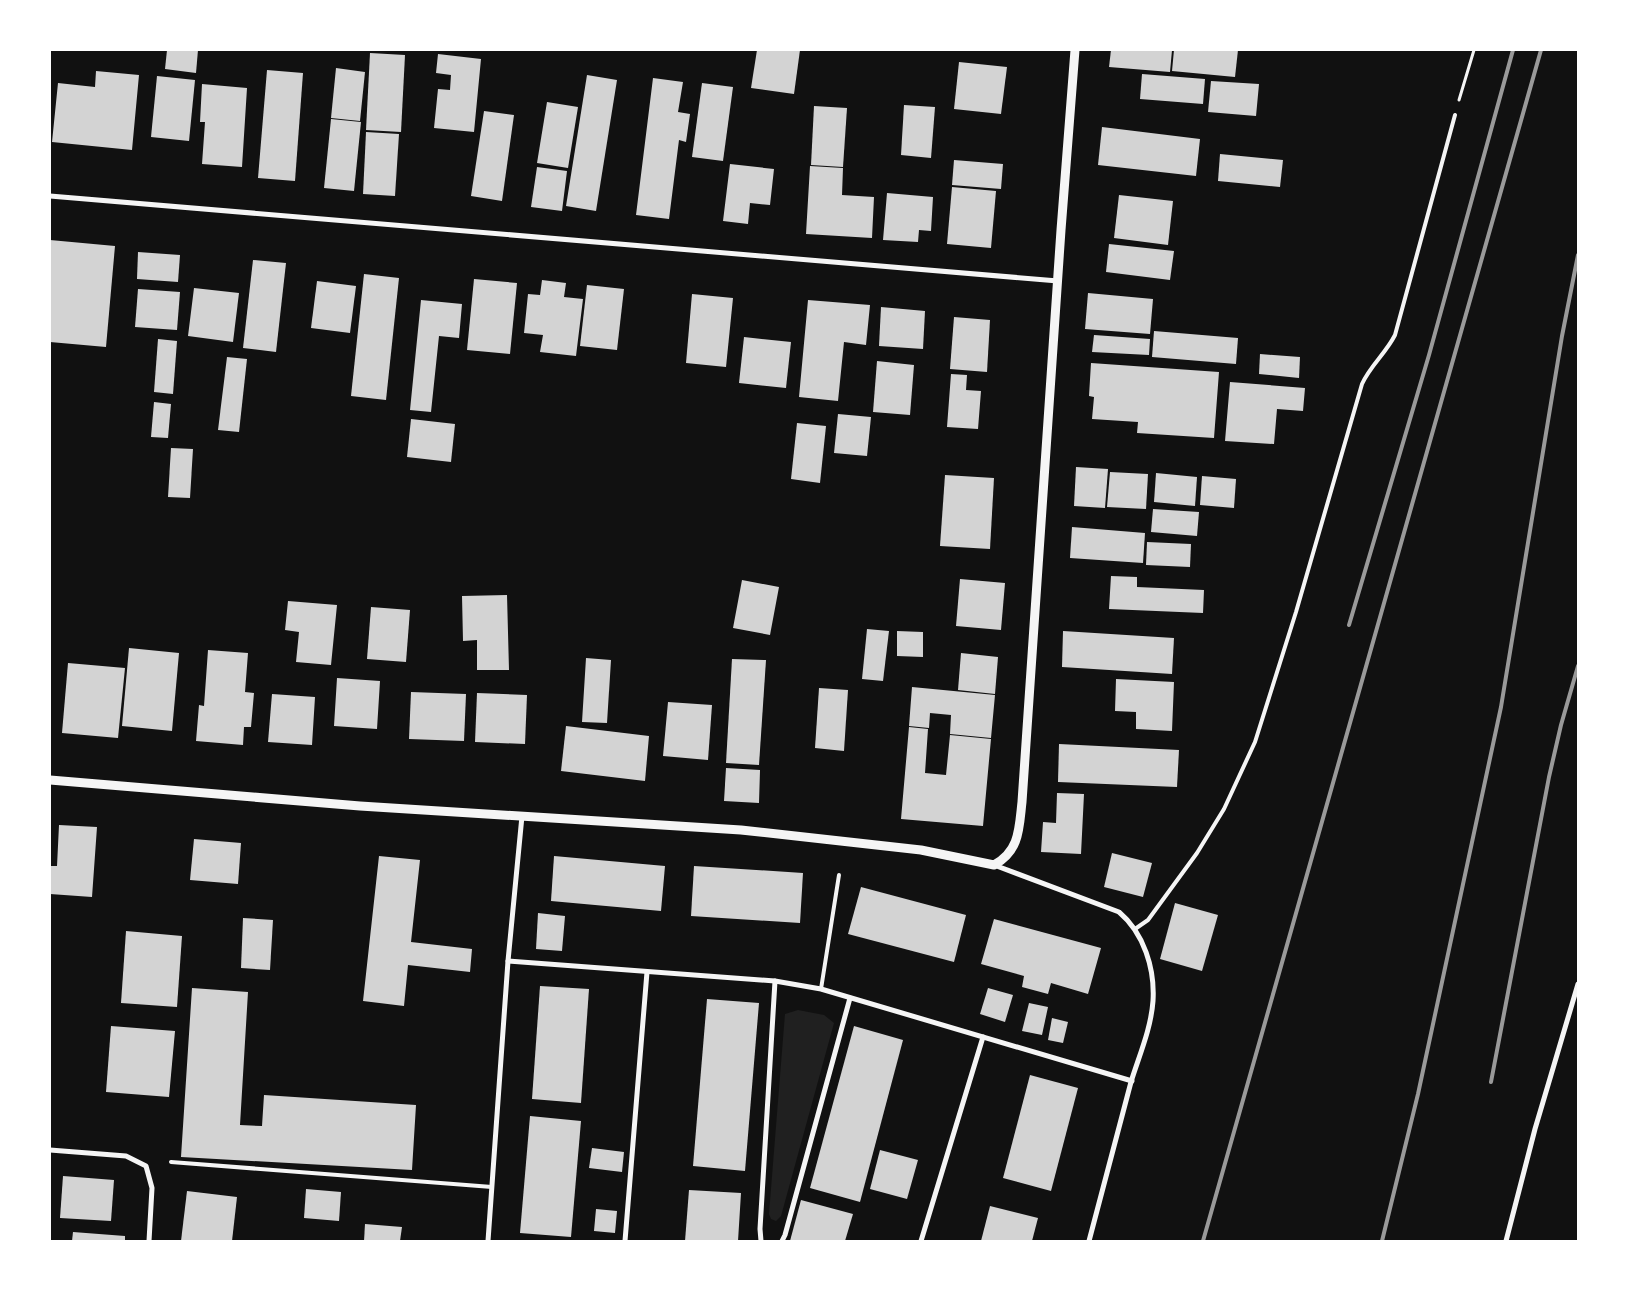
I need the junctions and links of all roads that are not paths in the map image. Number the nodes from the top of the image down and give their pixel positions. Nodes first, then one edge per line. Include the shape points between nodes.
1 (1075, 50) edge
2 (1455, 115) road end
3 (50, 196) edge
4 (1058, 281) junction
5 (50, 780) edge
6 (522, 816) junction
7 (994, 865) junction
8 (839, 875) dead end
9 (1135, 929) junction
10 (508, 961) junction
11 (647, 972) junction
12 (775, 981) junction
13 (1578, 984) edge
14 (821, 989) junction
15 (850, 998) junction
16 (983, 1036) junction
17 (1132, 1082) junction
18 (50, 1150) edge
19 (172, 1162) dead end
20 (492, 1187) junction
21 (149, 1241) edge
22 (488, 1241) edge
23 (625, 1241) edge
24 (761, 1241) edge
25 (782, 1241) edge
26 (922, 1241) edge
27 (1089, 1241) edge
28 (1506, 1241) edge

1 - 4 street
2 - 9 lane via 1395,335 1362,384 1255,742 1224,809 1197,853 1148,920
3 - 4 street
4 - 7 street via 1022,802 1013,849
5 - 6 street via 369,807
6 - 7 street via 741,830 921,850
6 - 10 street
7 - 9 street via 1119,912
8 - 14 lane
9 - 17 street via 1144,946 1153,1002
10 - 11 street
10 - 20 street
11 - 12 street
11 - 23 street
12 - 14 street
12 - 24 street
13 - 28 street
14 - 15 street
15 - 16 street
15 - 25 street
16 - 17 street
16 - 26 street
17 - 27 street
18 - 21 street via 126,1156 146,1166 152,1188
19 - 20 lane
20 - 22 street

